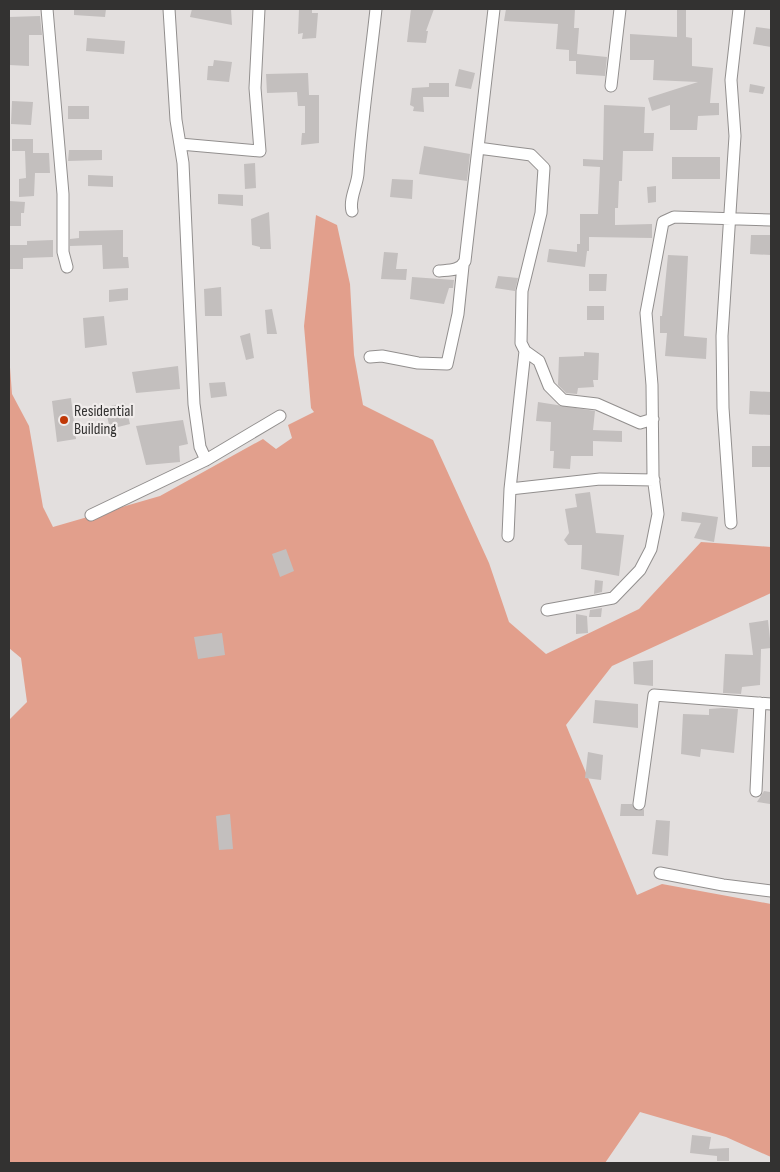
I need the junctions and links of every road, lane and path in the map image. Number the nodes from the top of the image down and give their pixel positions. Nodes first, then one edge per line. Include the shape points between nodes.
1 (47, 9) edge
2 (169, 9) edge
3 (260, 9) edge
4 (376, 9) edge
5 (494, 9) edge
6 (620, 9) edge
7 (739, 9) edge
8 (611, 86) dead end
9 (180, 144) junction
10 (478, 148) junction
11 (352, 211) dead end
12 (729, 219) junction
13 (771, 220) edge
14 (462, 266) junction
15 (67, 267) dead end
16 (439, 271) dead end
17 (525, 351) junction
18 (370, 357) dead end
19 (280, 416) dead end
20 (653, 419) junction
21 (206, 460) junction
22 (654, 480) junction
23 (510, 489) junction
24 (91, 515) dead end
25 (731, 523) dead end
26 (508, 536) dead end
27 (547, 610) dead end
28 (765, 703) edge
29 (756, 791) dead end
30 (639, 804) dead end
31 (660, 872) dead end
32 (771, 891) edge

1 - 15 street via 63,194 63,252
2 - 9 street
3 - 9 street via 255,88 260,151
4 - 11 street
5 - 10 street
6 - 8 street
7 - 12 street via 731,80 735,136
9 - 21 street via 184,164 194,404 200,447
10 - 14 street via 467,252
10 - 17 street via 531,155 544,168 541,213 522,292 521,343
12 - 13 street
12 - 20 street via 674,217 663,222 646,313
12 - 25 street via 722,336
14 - 16 street
14 - 18 street via 458,314 447,364
17 - 20 street via 539,361 550,386 563,400 597,404 640,423
17 - 23 street
19 - 21 street
20 - 22 street
21 - 24 street
22 - 23 street via 600,479
22 - 27 street via 658,514 655,535 640,570 612,598
23 - 26 street
28 - 29 street
28 - 30 street via 654,695
31 - 32 street

